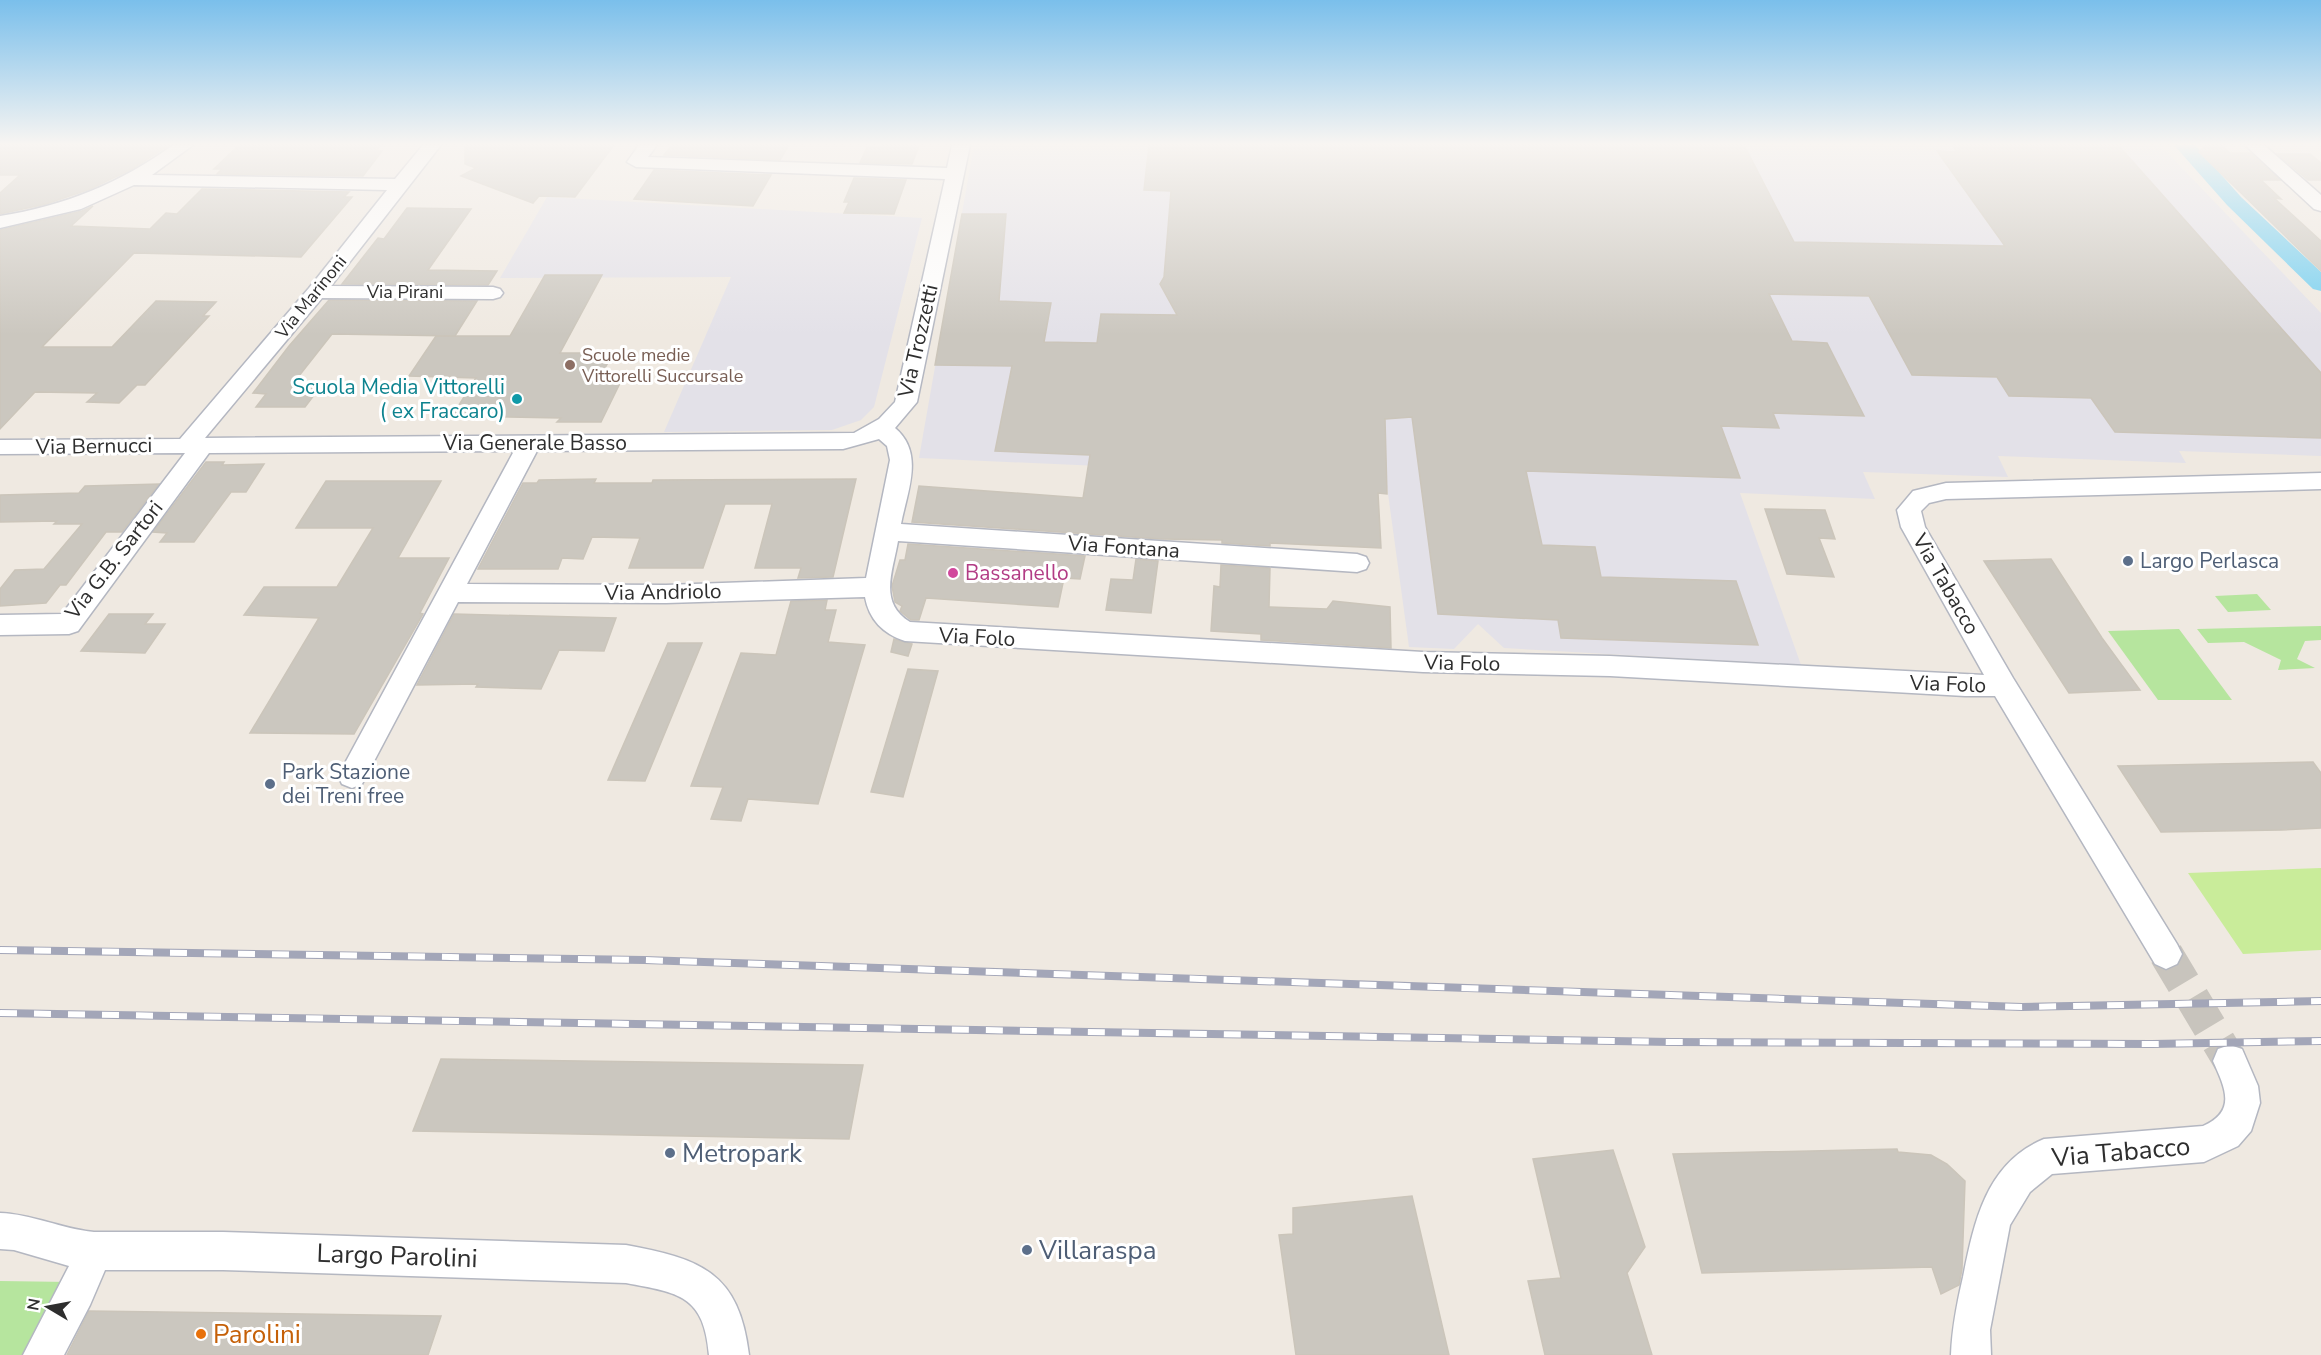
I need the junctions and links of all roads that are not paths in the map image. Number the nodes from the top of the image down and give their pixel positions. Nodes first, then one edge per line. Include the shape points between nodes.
1 (60, 208) edge
2 (383, 208) edge
3 (948, 208) edge
4 (2, 223) edge
5 (316, 292) junction
6 (493, 293) dead end
7 (880, 429) junction
8 (529, 444) junction
9 (195, 445) junction
10 (0, 447) edge
11 (2321, 481) edge
12 (890, 532) junction
13 (1358, 563) dead end
14 (877, 587) junction
15 (449, 593) junction
16 (0, 625) edge
17 (2003, 686) junction
18 (352, 776) dead end
19 (2166, 954) tunnel mouth
20 (2230, 1061) tunnel mouth
21 (0, 1232) edge
22 (94, 1251) junction
23 (43, 1355) edge
24 (729, 1355) edge
25 (1971, 1355) edge

1 - 4 street
2 - 5 street, Via Marinoni
3 - 7 street, Via Trozzetti via 906,402
5 - 6 street, Via Pirani
5 - 9 street, Via Marinoni
7 - 8 street, Via Generale Basso via 843,442
7 - 12 street via 902,451
8 - 9 street, Via Generale Basso
8 - 15 street
9 - 10 street, Via Bernucci
9 - 16 street, Via G.B. Sartori via 69,624
11 - 17 street, Via Tabacco via 1946,491 1921,497 1909,510 1913,527
12 - 13 street, Via Fontana
12 - 14 street
14 - 15 street, Via Andriolo via 666,594
14 - 17 street, Via Folo via 882,615 905,631 922,634 1423,662 1611,666
15 - 18 street
17 - 19 street, Via Tabacco
20 - 25 street, Via Tabacco via 2241,1086 2243,1103 2239,1119 2226,1134 2204,1144 2044,1157 2017,1179 1993,1220 1971,1330
21 - 22 street, Largo Parolini via 19,1232
22 - 23 street
22 - 24 street, Largo Parolini via 224,1251 626,1264 697,1283 725,1322

